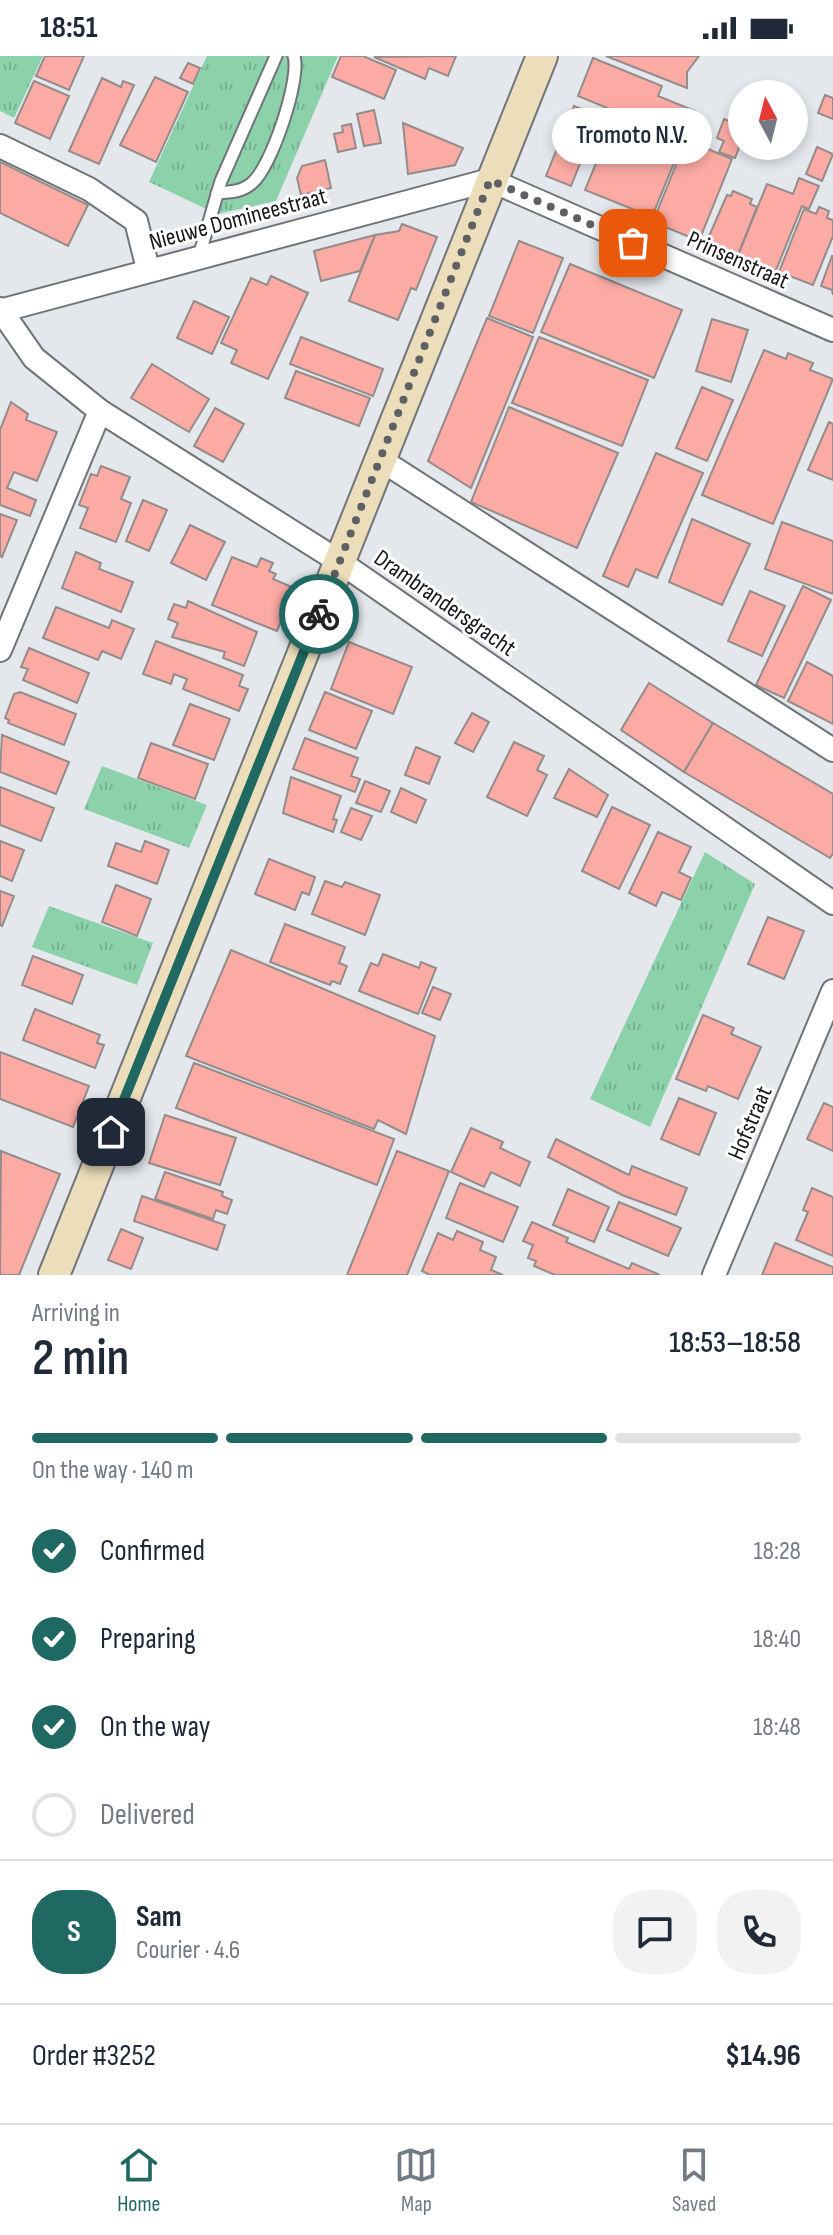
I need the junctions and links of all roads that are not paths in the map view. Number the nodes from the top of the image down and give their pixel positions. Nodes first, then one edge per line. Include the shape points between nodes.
1 (276, 56) edge
2 (294, 56) edge
3 (542, 56) edge
4 (0, 146) edge
5 (490, 180) junction
6 (217, 193) junction
7 (199, 256) junction
8 (148, 269) junction
9 (1, 310) edge
10 (833, 330) edge
11 (100, 411) junction
12 (381, 460) junction
13 (340, 562) junction
14 (0, 650) edge
15 (833, 750) edge
16 (833, 903) edge
17 (833, 991) edge
18 (54, 1275) edge
19 (714, 1275) edge

1 - 6 lane
2 - 6 lane via 296,73 264,170 249,186
3 - 5 main road
4 - 8 street via 89,189 136,221
5 - 7 street, Nieuwe Domineestraat
5 - 10 street, Prinsenstraat
5 - 12 main road
6 - 7 lane
7 - 8 street, Nieuwe Domineestraat
8 - 9 street, Nieuwe Domineestraat
9 - 11 street, Drambrandersgracht via 34,358
11 - 13 street, Drambrandersgracht
11 - 14 street
12 - 13 main road
12 - 15 street
13 - 16 street, Drambrandersgracht
13 - 18 main road
17 - 19 street, Hofstraat

